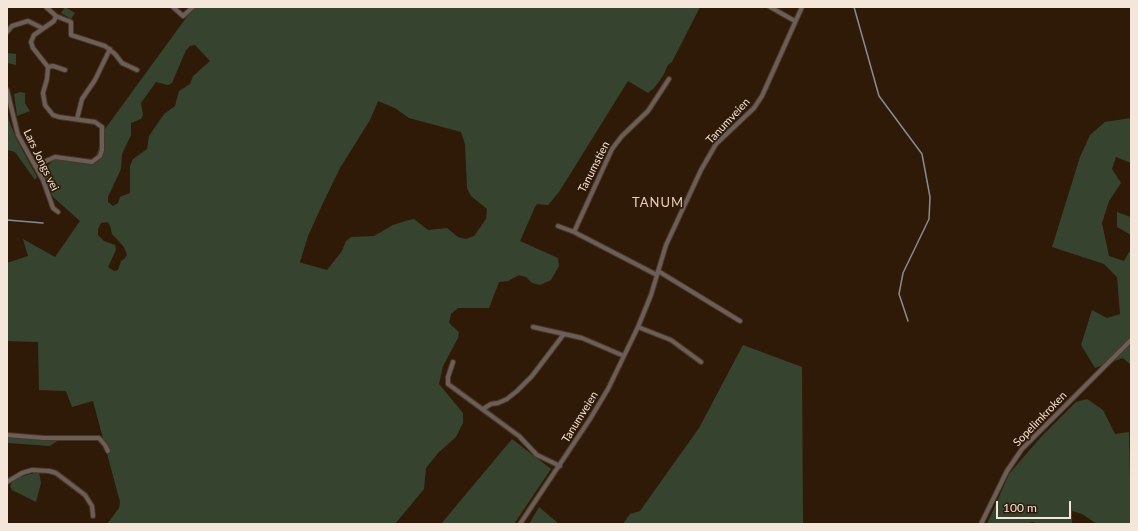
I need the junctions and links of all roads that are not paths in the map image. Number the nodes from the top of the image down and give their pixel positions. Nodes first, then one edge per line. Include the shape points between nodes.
1 (46, 7) edge
2 (173, 7) edge
3 (192, 7) edge
4 (770, 7) edge
5 (802, 7) edge
6 (56, 16) junction
7 (795, 21) junction
8 (42, 28) junction
9 (7, 32) edge
10 (110, 49) junction
11 (48, 67) junction
12 (65, 70) dead end
13 (137, 70) dead end
14 (669, 78) dead end
15 (7, 90) edge
16 (77, 119) junction
17 (35, 166) junction
18 (58, 212) dead end
19 (558, 226) dead end
20 (574, 232) junction
21 (657, 273) junction
22 (740, 321) dead end
23 (533, 327) dead end
24 (638, 327) junction
25 (564, 334) junction
26 (1131, 340) edge
27 (624, 356) junction
28 (454, 362) dead end
29 (702, 362) dead end
30 (483, 409) junction
31 (7, 435) edge
32 (108, 451) dead end
33 (560, 466) junction
34 (7, 482) edge
35 (93, 516) dead end
36 (520, 524) edge
37 (980, 524) edge

1 - 6 street
2 - 3 street via 183,16
4 - 7 street
5 - 7 street, Tanumveien
6 - 8 street via 51,24
6 - 10 street via 71,22 71,36
7 - 21 street, Tanumveien via 762,96 754,108 716,144 709,155 668,240
8 - 9 street via 28,21 12,26
8 - 11 street via 34,35 31,45
10 - 13 street via 122,63
10 - 16 street via 95,80 84,95
11 - 12 street
11 - 16 street via 43,98 47,110 59,117
14 - 20 street, Tanumstien via 648,111 612,149
15 - 17 street, Lars Jongs vei via 16,130
16 - 17 street via 95,122 102,127 102,150 97,159 92,162 55,157
17 - 18 street, Lars Jongs vei via 48,191 53,208
19 - 20 street
20 - 21 street
21 - 22 street
21 - 24 street, Tanumveien
23 - 25 street
24 - 27 street, Tanumveien
24 - 29 street via 671,340
25 - 27 street via 582,338
25 - 30 street via 532,376 517,391 507,399
26 - 37 street, Sopelimkroken via 1022,449 1007,471
27 - 33 street, Tanumveien via 596,409
28 - 30 street via 448,384
30 - 33 street via 519,436 537,455
31 - 32 street via 99,438
33 - 36 street, Tanumveien
34 - 35 street via 32,470 56,473 86,494 92,506

